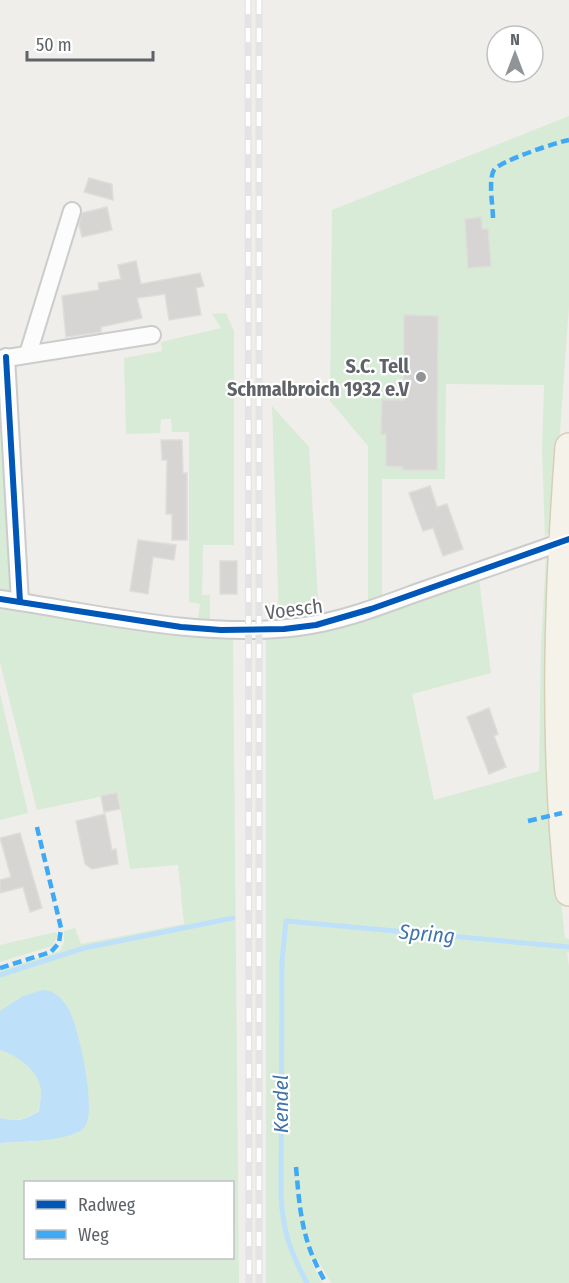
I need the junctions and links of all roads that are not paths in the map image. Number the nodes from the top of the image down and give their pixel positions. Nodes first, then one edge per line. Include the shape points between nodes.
1 (72, 211) dead end
2 (152, 334) dead end
3 (28, 354) junction
4 (3, 358) edge
5 (569, 447) edge
6 (562, 542) junction
7 (0, 599) edge
8 (20, 602) junction
9 (569, 892) edge

1 - 3 street
2 - 3 street
3 - 4 street
4 - 8 street
5 - 6 main road
6 - 8 street, Voesch via 362,612 292,628 200,628
6 - 9 main road via 559,726
7 - 8 street, Voesch

